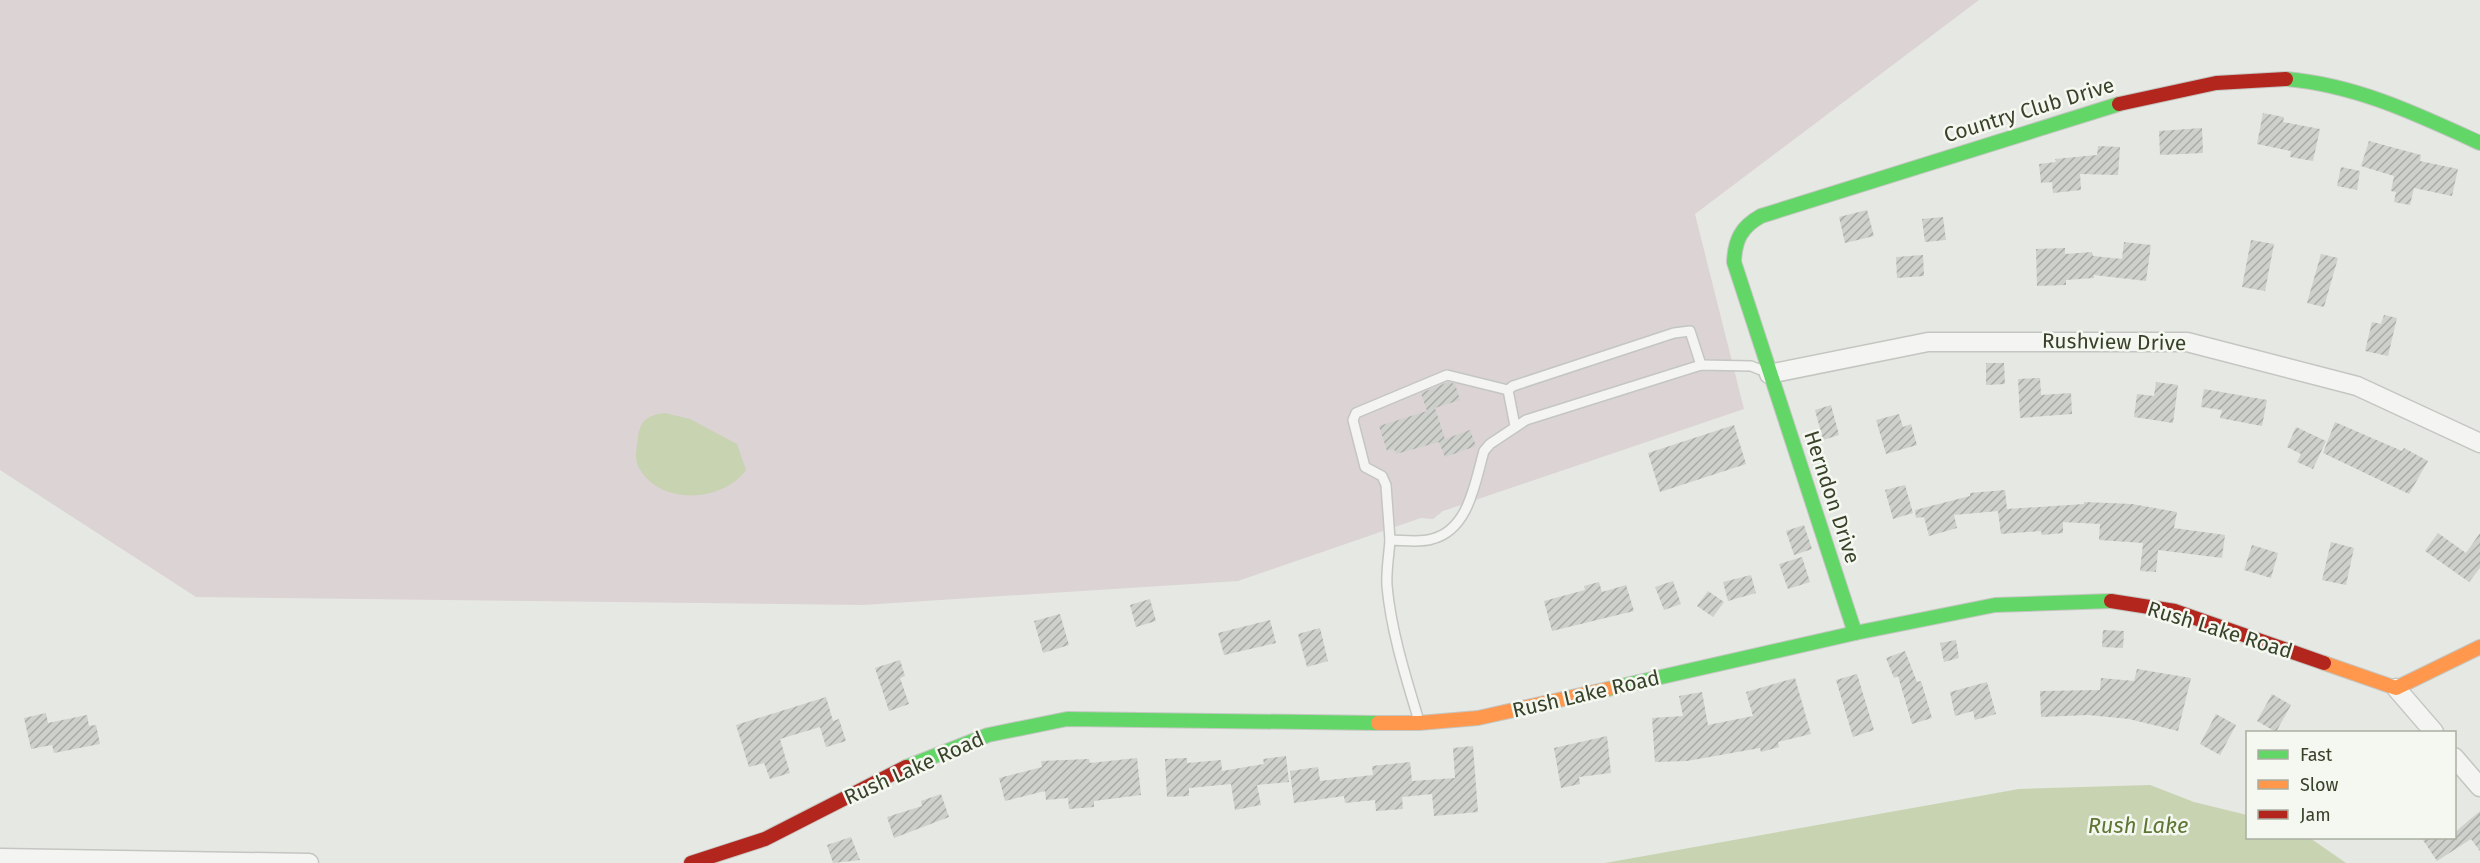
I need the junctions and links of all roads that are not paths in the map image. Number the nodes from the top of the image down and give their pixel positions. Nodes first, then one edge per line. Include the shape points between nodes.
1 (2480, 144) edge
2 (1701, 365) junction
3 (1769, 374) junction
4 (1508, 390) junction
5 (1515, 426) junction
6 (2480, 443) edge
7 (1390, 540) junction
8 (1855, 633) junction
9 (2480, 647) edge
10 (2396, 688) junction
11 (1419, 723) junction
12 (2433, 731) edge
13 (2456, 759) edge
14 (2480, 787) edge
15 (0, 858) edge
16 (67, 862) edge
17 (309, 863) edge
18 (691, 863) edge

1 - 3 street, Country Club Drive via 2389,102 2330,85 2283,79 2231,81 2147,95 1761,216 1746,223 1740,232 1734,246 1734,262
2 - 3 lane via 1751,366
2 - 4 lane via 1690,331 1684,330
2 - 5 lane
3 - 6 street, Rushview Drive via 1928,342 2187,342 2357,386
3 - 8 street, Herndon Drive
4 - 5 lane
4 - 7 lane via 1446,375 1356,413 1353,420 1365,467 1382,476 1386,485
5 - 7 lane via 1485,451 1470,500 1453,530 1430,540
7 - 11 lane via 1389,595
8 - 10 street, Rush Lake Road via 1995,605 2120,601 2175,611
8 - 11 street, Rush Lake Road via 1478,718
9 - 10 street
10 - 12 street
11 - 18 street, Rush Lake Road via 1066,719 1017,727 976,738 759,841
13 - 14 street
15 - 16 street
16 - 17 street

